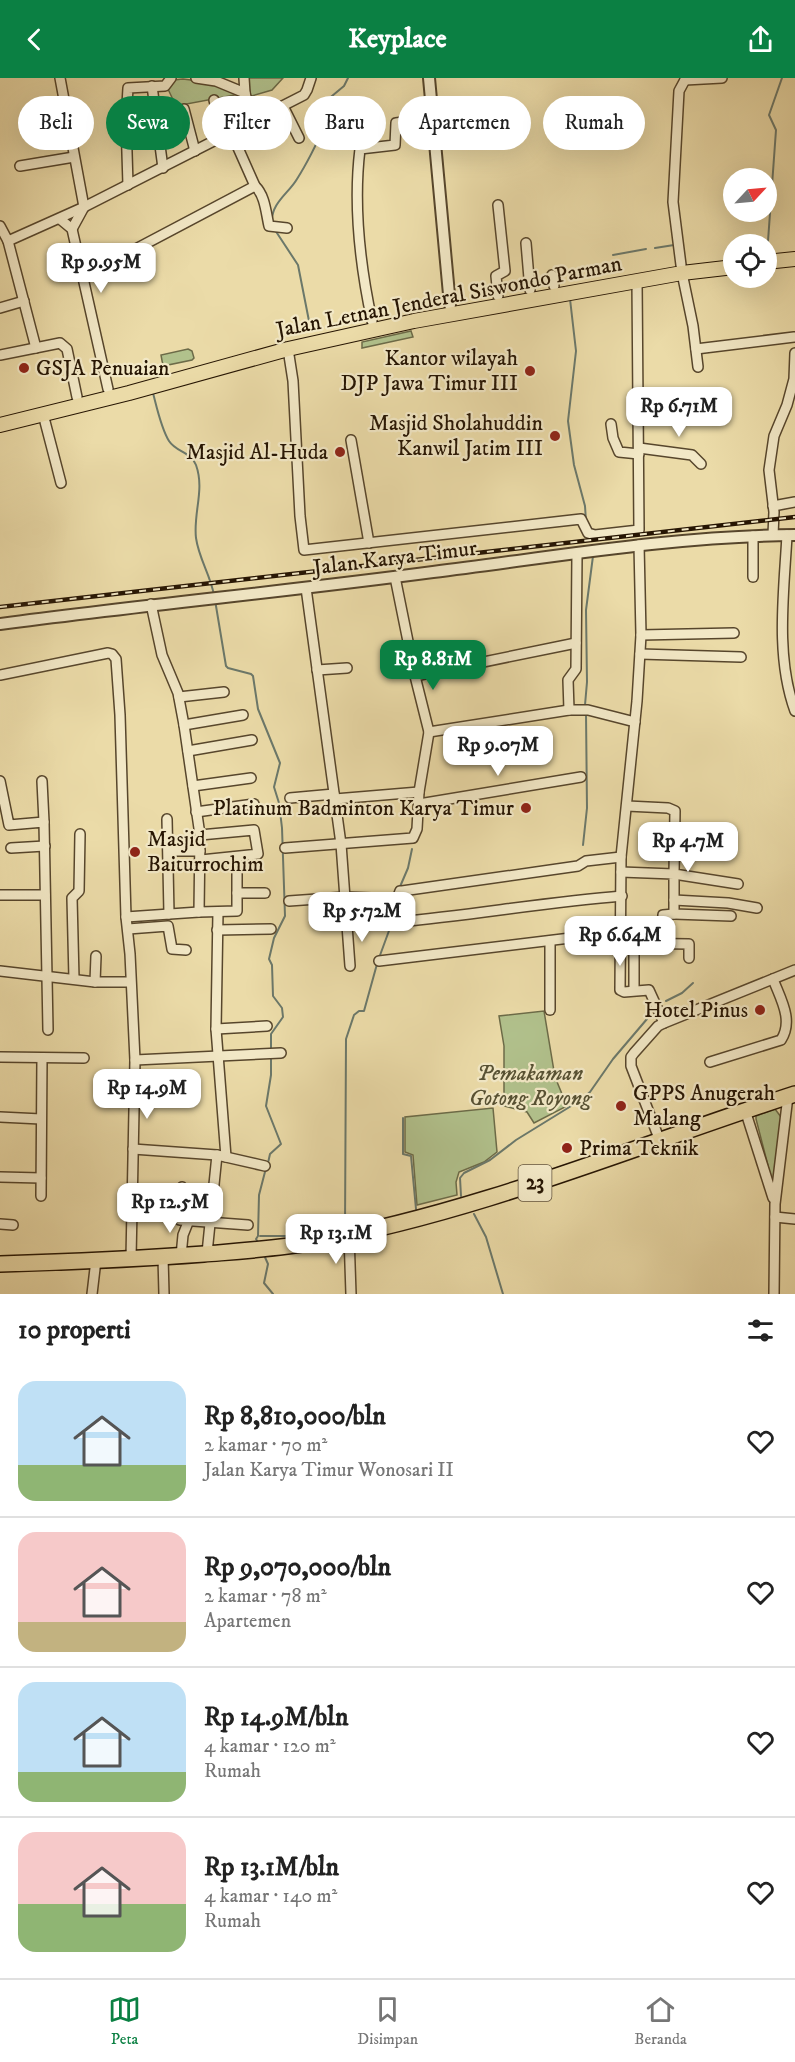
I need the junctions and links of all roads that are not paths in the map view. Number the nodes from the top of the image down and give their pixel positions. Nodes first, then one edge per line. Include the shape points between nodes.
1 (60, 78) edge
2 (171, 78) edge
3 (196, 78) edge
4 (244, 78) edge
5 (310, 78) edge
6 (429, 78) edge
7 (722, 78) edge
8 (216, 79) edge
9 (685, 79) edge
10 (152, 86) junction
11 (245, 93) junction
12 (246, 96) edge
13 (431, 96) edge
14 (292, 101) edge
15 (398, 123) edge
16 (292, 124) edge
17 (190, 132) edge
18 (299, 138) dead end
19 (202, 147) edge
20 (236, 150) edge
21 (435, 150) edge
22 (195, 151) junction
23 (74, 158) junction
24 (20, 166) dead end
25 (163, 168) junction
26 (128, 185) junction
27 (255, 186) junction
28 (498, 205) dead end
29 (84, 207) junction
30 (60, 219) junction
31 (0, 226) edge
32 (279, 228) dead end
33 (72, 229) junction
34 (8, 241) junction
35 (526, 243) dead end
36 (795, 251) edge
37 (777, 253) edge
38 (795, 259) edge
39 (723, 261) edge
40 (777, 261) edge
41 (80, 263) junction
42 (723, 267) edge
43 (681, 269) junction
44 (637, 281) junction
45 (530, 290) junction
46 (498, 296) junction
47 (24, 301) junction
48 (450, 305) junction
49 (0, 308) edge
50 (372, 321) junction
51 (794, 336) edge
52 (36, 348) junction
53 (288, 349) junction
54 (696, 349) junction
55 (262, 352) junction
56 (795, 353) edge
57 (0, 355) edge
58 (209, 367) junction
59 (698, 367) dead end
60 (108, 389) junction
61 (77, 397) junction
62 (43, 414) junction
63 (0, 416) edge
64 (0, 424) edge
65 (611, 424) dead end
66 (351, 440) dead end
67 (639, 451) junction
68 (701, 464) dead end
69 (61, 483) dead end
70 (795, 502) edge
71 (773, 506) junction
72 (773, 535) junction
73 (791, 535) edge
74 (753, 536) junction
75 (369, 543) junction
76 (639, 545) junction
77 (577, 554) junction
78 (395, 577) junction
79 (753, 577) dead end
80 (306, 588) junction
81 (151, 604) junction
82 (0, 624) edge
83 (734, 633) dead end
84 (641, 635) junction
85 (576, 643) junction
86 (640, 654) junction
87 (741, 657) dead end
88 (347, 668) dead end
89 (317, 670) junction
90 (0, 675) edge
91 (415, 676) junction
92 (224, 692) dead end
93 (179, 698) junction
94 (569, 710) junction
95 (795, 711) edge
96 (243, 715) dead end
97 (635, 722) junction
98 (184, 725) junction
99 (429, 732) junction
100 (252, 740) dead end
101 (188, 751) junction
102 (581, 777) dead end
103 (251, 778) dead end
104 (0, 781) edge
105 (42, 781) dead end
106 (193, 786) junction
107 (419, 792) junction
108 (335, 797) junction
109 (290, 798) dead end
110 (254, 804) dead end
111 (419, 804) junction
112 (627, 806) junction
113 (196, 812) junction
114 (167, 819) dead end
115 (44, 822) junction
116 (80, 834) dead end
117 (200, 835) junction
118 (341, 844) junction
119 (45, 846) junction
120 (11, 848) dead end
121 (285, 848) dead end
122 (169, 851) junction
123 (200, 855) junction
124 (621, 856) junction
125 (237, 857) junction
126 (621, 872) junction
127 (674, 874) junction
128 (738, 884) dead end
129 (237, 893) junction
130 (265, 893) dead end
131 (0, 895) edge
132 (45, 895) junction
133 (622, 896) junction
134 (345, 897) junction
135 (397, 899) junction
136 (674, 900) junction
137 (289, 901) dead end
138 (758, 908) dead end
139 (199, 912) junction
140 (218, 912) junction
141 (170, 914) junction
142 (674, 914) junction
143 (731, 916) dead end
144 (126, 917) junction
145 (128, 929) junction
146 (271, 929) dead end
147 (217, 930) junction
148 (620, 932) junction
149 (550, 940) junction
150 (621, 943) junction
151 (634, 944) junction
152 (661, 944) junction
153 (186, 950) dead end
154 (96, 956) dead end
155 (689, 958) dead end
156 (379, 961) dead end
157 (350, 966) dead end
158 (795, 970) edge
159 (0, 971) edge
160 (48, 976) junction
161 (74, 979) junction
162 (773, 979) junction
163 (95, 982) junction
164 (130, 982) junction
165 (634, 990) junction
166 (550, 1010) dead end
167 (664, 1023) junction
168 (267, 1026) dead end
169 (216, 1029) junction
170 (48, 1030) dead end
171 (275, 1052) dead end
172 (219, 1056) junction
173 (0, 1057) edge
174 (42, 1058) junction
175 (84, 1058) dead end
176 (135, 1060) junction
177 (710, 1062) dead end
178 (791, 1095) edge
179 (745, 1110) junction
180 (0, 1117) edge
181 (41, 1119) junction
182 (660, 1141) junction
183 (134, 1149) junction
184 (221, 1156) junction
185 (265, 1166) dead end
186 (0, 1177) edge
187 (41, 1178) junction
188 (182, 1187) dead end
189 (40, 1196) dead end
190 (775, 1204) junction
191 (775, 1217) junction
192 (795, 1219) edge
193 (189, 1220) junction
194 (210, 1223) junction
195 (0, 1224) edge
196 (13, 1225) dead end
197 (248, 1225) dead end
198 (349, 1235) junction
199 (207, 1253) junction
200 (181, 1256) junction
201 (162, 1257) junction
202 (131, 1258) junction
203 (96, 1260) junction
204 (0, 1264) edge
205 (92, 1294) edge
206 (164, 1294) edge
207 (351, 1294) edge
208 (774, 1294) edge

1 - 23 street
2 - 10 street via 165,86
3 - 8 street
4 - 11 street
5 - 14 street via 306,93
6 - 13 street
7 - 9 street
8 - 11 street
9 - 43 street via 679,91 673,202
10 - 25 street
10 - 26 street via 128,88
11 - 12 street
15 - 50 street via 395,145 360,149 358,220
16 - 18 street
17 - 22 street
19 - 22 street
20 - 27 street
21 - 48 street
22 - 25 street
23 - 24 street
23 - 29 street
25 - 26 street
26 - 29 street
27 - 32 street via 260,190 269,226
27 - 41 street via 130,252
28 - 46 street via 505,271 496,276
29 - 30 street
29 - 33 street
30 - 33 street
30 - 34 street
31 - 34 street
33 - 41 street
34 - 47 street
35 - 45 street
36 - 37 main road
38 - 40 main road
39 - 43 main road, Jalan Letnan Jenderal Siswondo Parman
41 - 60 street
42 - 43 main road, Jalan Letnan Jenderal Siswondo Parman
43 - 44 main road, Jalan Letnan Jenderal Siswondo Parman
43 - 45 main road, Jalan Letnan Jenderal Siswondo Parman via 553,280
43 - 54 street
44 - 53 main road, Jalan Letnan Jenderal Siswondo Parman via 459,312
44 - 67 street
45 - 46 main road, Jalan Letnan Jenderal Siswondo Parman
46 - 48 main road, Jalan Letnan Jenderal Siswondo Parman
47 - 49 street
47 - 52 street
48 - 50 main road, Jalan Letnan Jenderal Siswondo Parman
50 - 55 main road, Jalan Letnan Jenderal Siswondo Parman
51 - 54 street
52 - 57 street
52 - 61 street via 60,344 67,349
53 - 55 main road, Jalan Letnan Jenderal Siswondo Parman
53 - 75 street via 303,547 307,551
54 - 59 street
55 - 58 main road, Jalan Letnan Jenderal Siswondo Parman
56 - 71 street via 792,387 774,436 769,470
58 - 60 main road, Jalan Letnan Jenderal Siswondo Parman
58 - 62 main road, Jalan Letnan Jenderal Siswondo Parman
60 - 61 main road, Jalan Letnan Jenderal Siswondo Parman
61 - 63 main road, Jalan Letnan Jenderal Siswondo Parman
62 - 64 main road, Jalan Letnan Jenderal Siswondo Parman
62 - 69 street
65 - 67 street via 619,452
66 - 75 street
67 - 68 street via 692,455
67 - 75 street via 639,530 591,534 581,519
70 - 71 street
71 - 72 street
72 - 73 street, Jalan Karya Timur
72 - 74 street, Jalan Karya Timur
73 - 95 street via 783,620 786,674
74 - 76 street, Jalan Karya Timur
74 - 79 street
76 - 77 street, Jalan Karya Timur
76 - 84 street
77 - 78 street, Jalan Karya Timur
77 - 85 street
78 - 80 street, Jalan Karya Timur
78 - 91 street
80 - 81 street, Jalan Karya Timur
80 - 89 street
81 - 82 street, Jalan Karya Timur
81 - 93 street via 162,655
83 - 84 street
84 - 86 street
85 - 91 street
85 - 94 street via 576,669 567,687
86 - 87 street
86 - 97 street
88 - 89 street
89 - 108 street
90 - 144 street via 114,656 120,715
91 - 99 street
92 - 93 street
93 - 98 street
94 - 97 street via 588,710
94 - 99 street
96 - 98 street
97 - 112 street
98 - 101 street
99 - 107 street
100 - 101 street
101 - 106 street
102 - 111 street
103 - 106 street
104 - 115 street via 9,825
105 - 115 street
106 - 113 street
107 - 108 street
107 - 111 street
108 - 109 street
108 - 118 street
110 - 113 street
111 - 118 street via 413,838
112 - 124 street
112 - 127 street via 675,811
113 - 117 street
114 - 122 street
115 - 119 street
116 - 161 street via 79,891 72,898
117 - 123 street
117 - 125 street via 254,830 257,854
118 - 121 street
118 - 134 street
119 - 120 street
119 - 132 street
122 - 123 street
122 - 141 street
123 - 125 street
123 - 139 street
124 - 126 street
124 - 135 street via 586,861 578,866 399,891
125 - 129 street
126 - 127 street
126 - 133 street
127 - 128 street
127 - 136 street
129 - 130 street
129 - 140 street via 237,911
131 - 132 street
132 - 160 street
133 - 135 street via 398,922
133 - 148 street
134 - 135 street
134 - 137 street
134 - 157 street
136 - 138 street
136 - 142 street
139 - 140 street
139 - 141 street
140 - 147 street
141 - 144 street
142 - 143 street
142 - 152 street via 663,915
144 - 145 street
145 - 153 street via 168,926 172,949
145 - 164 street
146 - 147 street
147 - 169 street
148 - 149 street
148 - 150 street
149 - 156 street
149 - 166 street
150 - 151 street
150 - 165 street via 620,990
151 - 152 street
151 - 165 street
152 - 155 street via 689,944
154 - 163 street
158 - 162 street
159 - 160 street
160 - 161 street
160 - 170 street
161 - 163 street
162 - 167 street
162 - 177 street via 787,1023 781,1040
163 - 164 street
164 - 176 street
165 - 167 street via 649,990
167 - 182 street via 630,1061
168 - 169 street
169 - 172 street
171 - 172 street
172 - 176 street
172 - 184 street
173 - 174 street
174 - 175 street
174 - 181 street
176 - 183 street
178 - 179 highway, 23
178 - 190 street
179 - 182 highway, 23
179 - 190 street
180 - 181 street
181 - 187 street
182 - 198 highway, 23 via 467,1206
183 - 184 street
183 - 202 street
184 - 185 street
184 - 194 street
186 - 187 street
187 - 189 street
188 - 193 street via 179,1218
190 - 191 street
191 - 192 street
191 - 208 street
193 - 194 street
193 - 200 street
194 - 197 street
194 - 199 street
195 - 196 street
198 - 199 highway, 23
198 - 207 street
199 - 200 highway, 23
200 - 201 highway, 23
201 - 202 highway, 23
201 - 206 street
202 - 203 highway, 23
203 - 204 highway, 23
203 - 205 street

